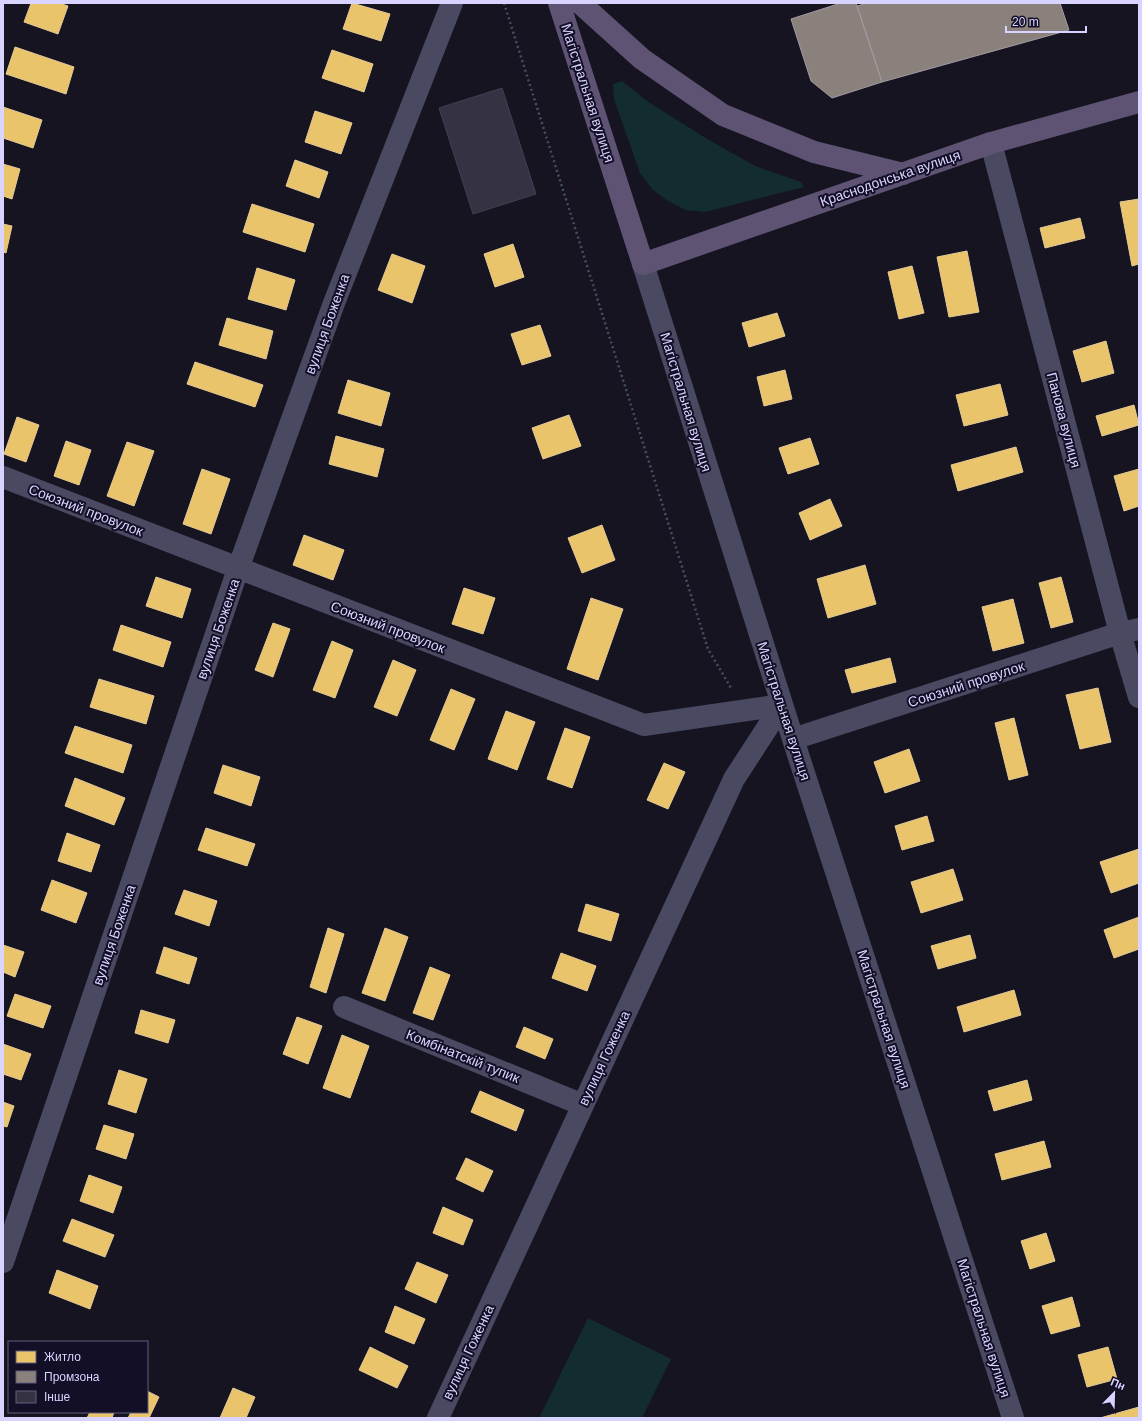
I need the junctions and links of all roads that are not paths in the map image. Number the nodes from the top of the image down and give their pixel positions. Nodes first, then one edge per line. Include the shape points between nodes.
1 (452, 3) edge
2 (559, 3) edge
3 (580, 3) edge
4 (1139, 102) edge
5 (991, 143) junction
6 (903, 174) junction
7 (643, 264) junction
8 (3, 477) edge
9 (238, 569) junction
10 (1129, 631) edge
11 (1139, 697) edge
12 (782, 705) junction
13 (792, 739) junction
14 (344, 1007) dead end
15 (583, 1105) junction
16 (3, 1262) edge
17 (438, 1418) edge
18 (1013, 1418) edge

1 - 9 street, вулиця Боженка via 334,304
2 - 7 main road, Магістральная вулиця
3 - 6 main road via 642,59 723,115 814,152
4 - 5 main road, Краснодонська вулиця
5 - 6 main road, Краснодонська вулиця
5 - 10 street, Панова вулиця
6 - 7 main road, Краснодонська вулиця
7 - 12 street, Магістральная вулиця
8 - 9 street, Союзний провулок
9 - 12 street, Союзний провулок via 644,725
9 - 16 street, вулиця Боженка
10 - 11 street, Панова вулиця
10 - 13 street, Союзний провулок
12 - 13 street, Магістральная вулиця
12 - 15 street, вулиця Гоженка via 734,779
13 - 18 street, Магістральная вулиця
14 - 15 street, Комбінатскій тупик
15 - 17 street, вулиця Гоженка

